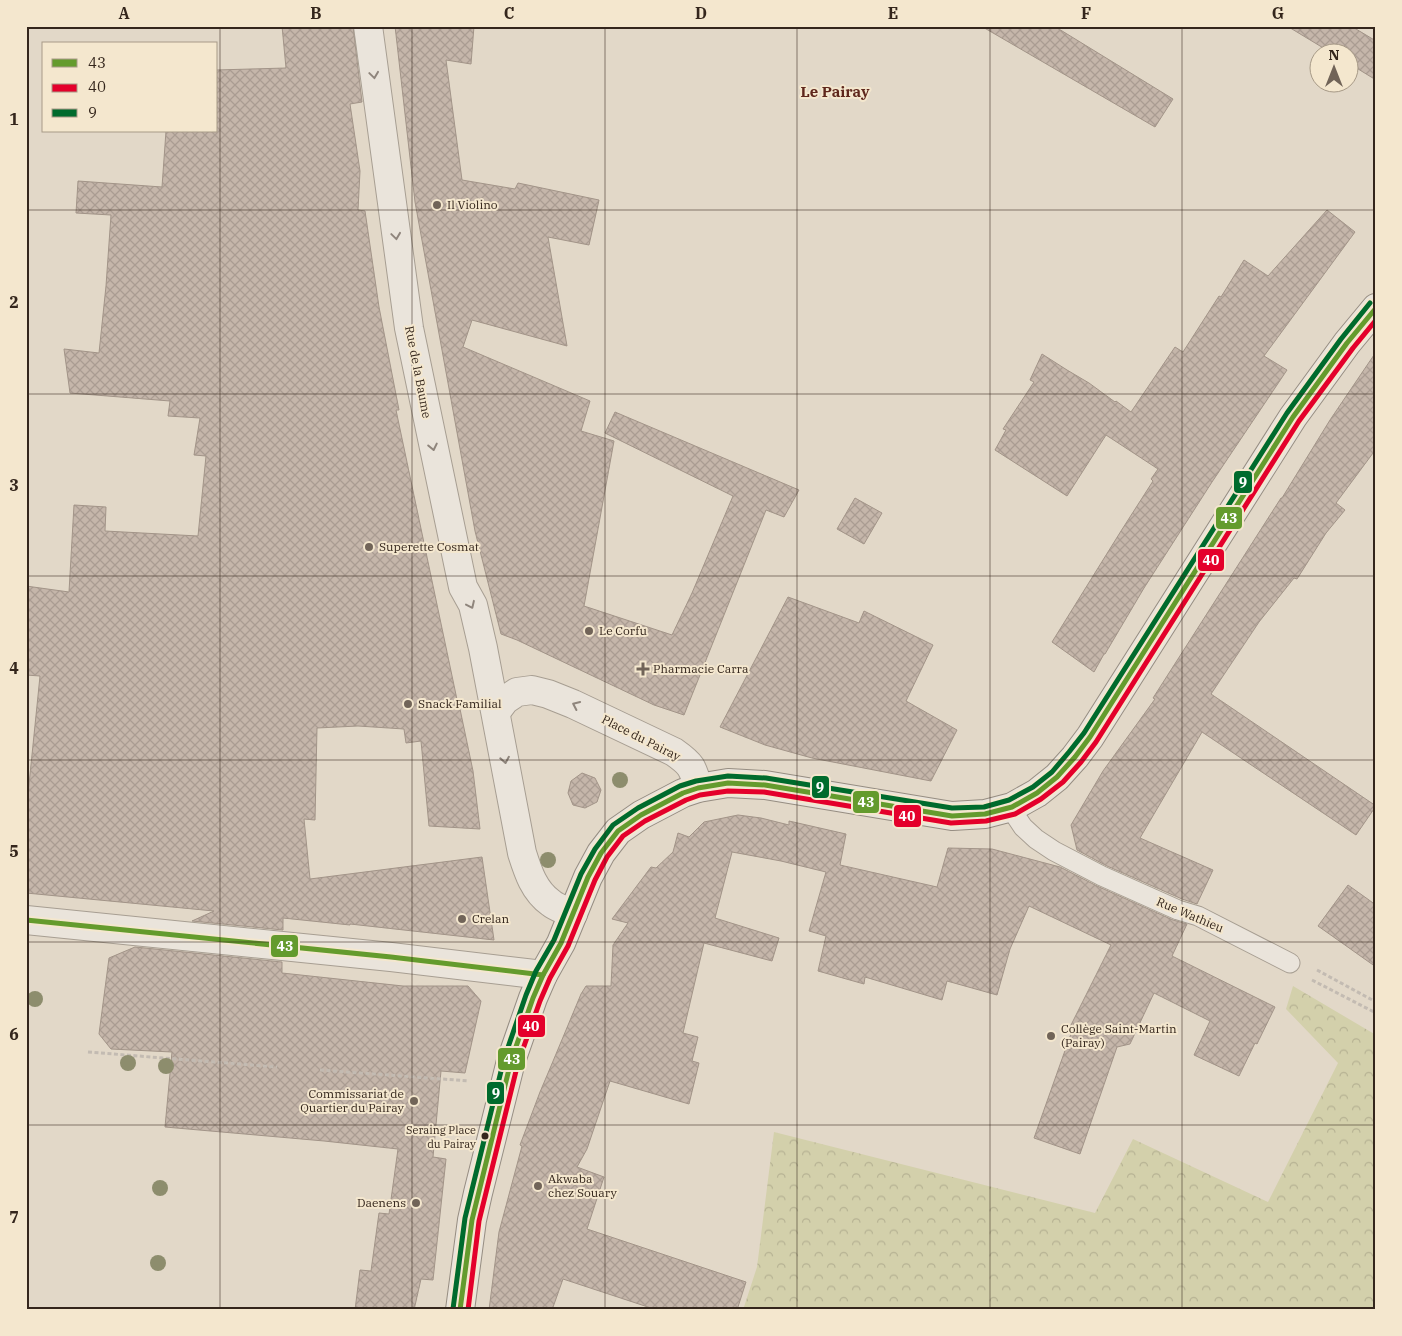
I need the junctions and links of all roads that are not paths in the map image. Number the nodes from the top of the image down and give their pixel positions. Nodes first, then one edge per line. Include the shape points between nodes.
1 (368, 26) edge
2 (1376, 308) edge
3 (496, 712) junction
4 (698, 788) junction
5 (1012, 807) junction
6 (573, 914) junction
7 (26, 920) edge
8 (1290, 963) road end
9 (543, 975) junction
10 (460, 1310) edge

1 -> 3 street, Rue de la Baume via 409,328 462,587 472,605
2 - 5 street via 1293,417 1090,737 1057,777
4 -> 3 street, Place du Pairay via 695,773 688,762 674,752 548,694 532,690 517,692 504,700
3 -> 6 street via 528,871 536,889 552,904
4 - 5 street via 728,783 765,785 952,816 985,814
4 - 6 street via 641,814 618,832 601,853
5 - 8 lane, Rue Wathieu via 1023,827 1054,851 1102,876 1198,916
6 - 9 street
7 - 9 street
9 - 10 street via 511,1061 493,1128 472,1220

